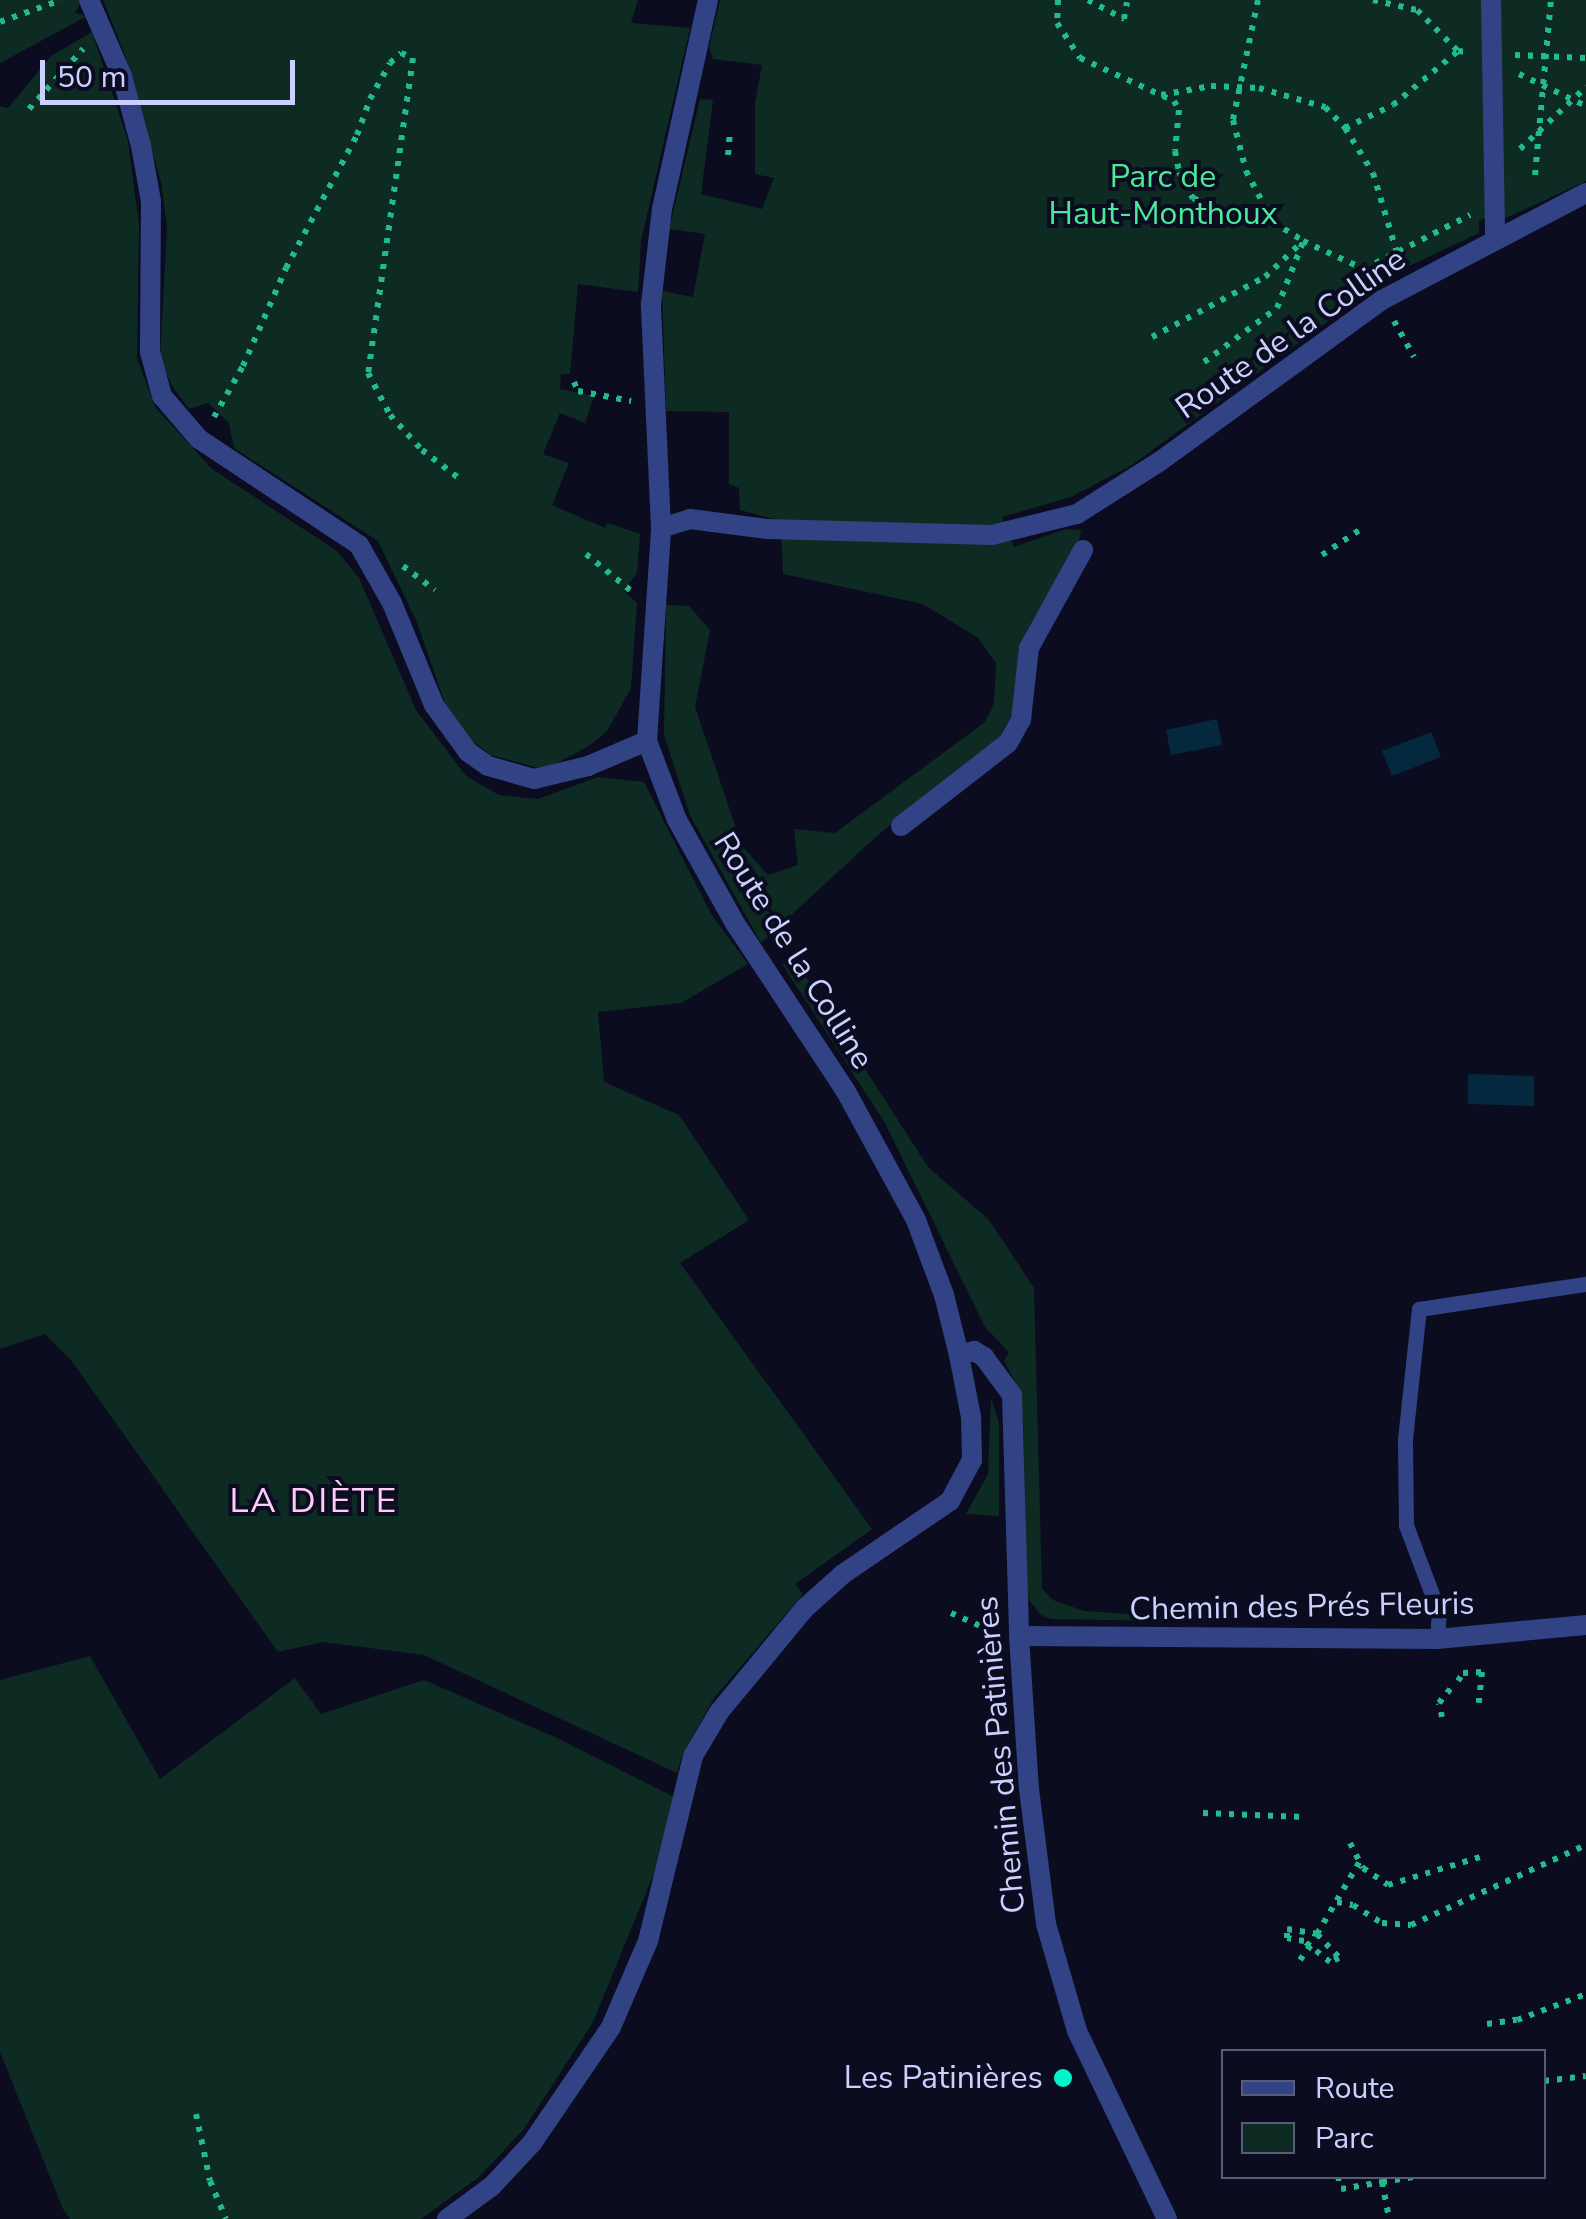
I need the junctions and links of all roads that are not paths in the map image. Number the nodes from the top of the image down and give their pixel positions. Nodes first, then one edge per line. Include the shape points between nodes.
1 (89, 0) edge
2 (708, 0) edge
3 (1491, 0) edge
4 (1586, 194) edge
5 (1494, 240) junction
6 (661, 528) junction
7 (1083, 550) dead end
8 (648, 740) junction
9 (901, 826) dead end
10 (1585, 1284) edge
11 (959, 1355) junction
12 (1586, 1624) edge
13 (1012, 1635) junction
14 (1437, 1639) junction
15 (448, 2219) edge
16 (1167, 2219) edge

1 - 8 street via 122,76 148,182 148,321 162,396 198,438 359,545 392,603 434,705 468,752 521,777 552,777
2 - 6 street via 662,209 651,304
3 - 5 street
4 - 5 street, Route de la Colline
5 - 6 street, Route de la Colline via 1382,300 1077,514 992,535 690,520
6 - 8 street, Route de la Colline
7 - 9 street via 1029,648 1021,720 1008,743
8 - 11 street, Route de la Colline via 676,820 880,1150 916,1220
10 - 14 lane via 1419,1309 1404,1490 1411,1542 1438,1612
11 - 13 street, Chemin des Patinières via 974,1351 984,1357 1012,1395
11 - 15 street, Route de la Colline via 973,1442 961,1485 950,1501 805,1608 719,1712 692,1756 648,1942 612,2027 532,2143 492,2186
12 - 14 street, Chemin des Prés Fleuris
13 - 14 street, Chemin des Prés Fleuris
13 - 16 street, Chemin des Patinières via 1046,1924 1077,2031

